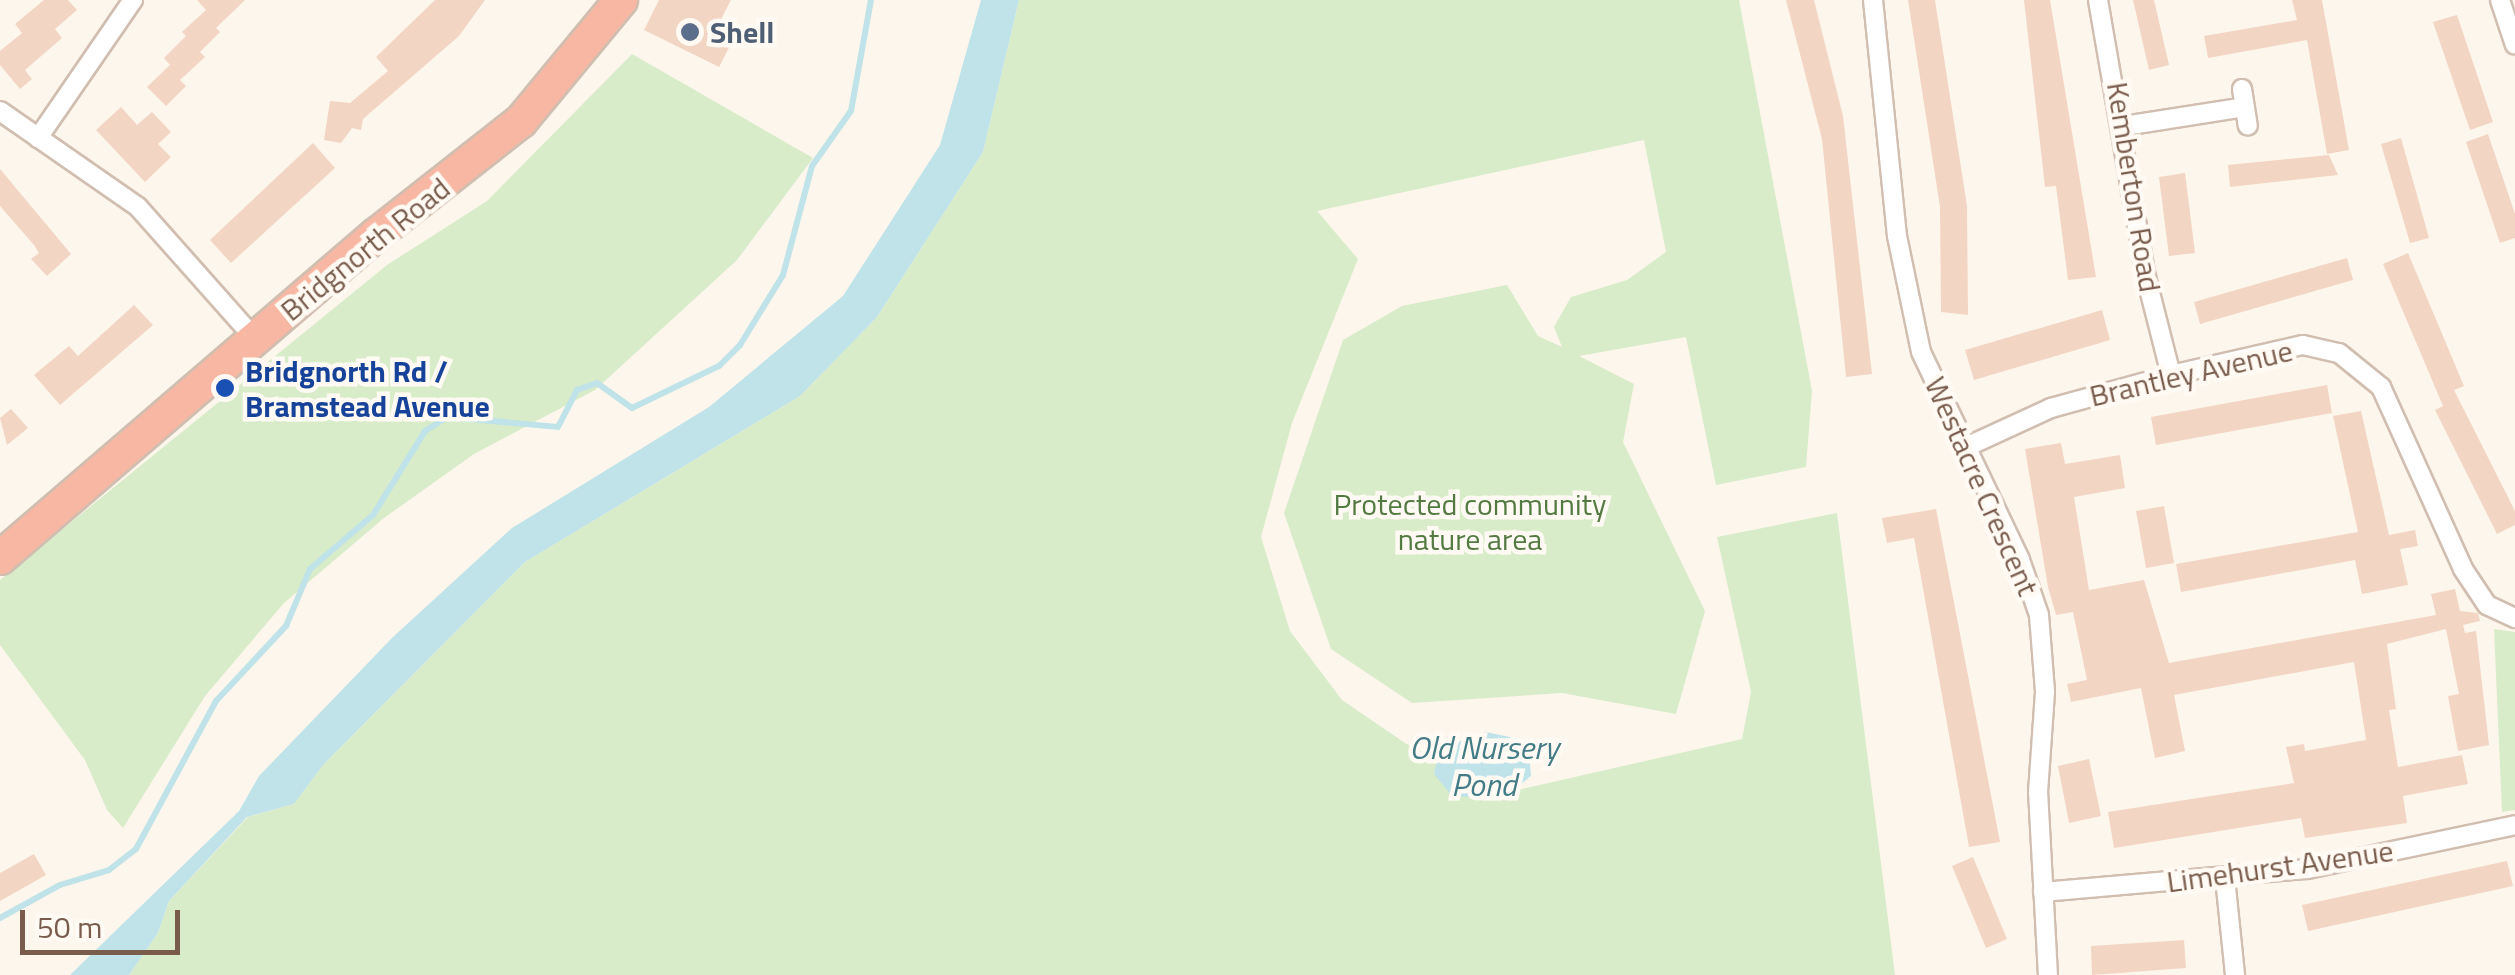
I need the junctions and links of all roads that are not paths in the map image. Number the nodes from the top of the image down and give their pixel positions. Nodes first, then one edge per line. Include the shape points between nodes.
1 (133, 0) edge
2 (622, 0) edge
3 (1873, 0) edge
4 (2098, 0) edge
5 (2500, 0) edge
6 (2515, 45) edge
7 (0, 111) edge
8 (2124, 126) junction
9 (2248, 126) dead end
10 (38, 138) junction
11 (256, 340) junction
12 (2171, 374) junction
13 (1964, 448) junction
14 (0, 558) edge
15 (2515, 618) edge
16 (2515, 825) edge
17 (2225, 878) junction
18 (2044, 892) junction
19 (2048, 975) edge
20 (2235, 975) edge

1 - 10 street
2 - 11 highway, Bridgnorth Road via 521,122
3 - 13 street, Westacre Crescent via 1897,236 1921,352
4 - 8 street, Kemberton Road
5 - 6 street
7 - 10 street
8 - 9 street via 2244,98
8 - 12 street, Kemberton Road via 2144,273
10 - 11 street via 138,208
11 - 14 highway, Bridgnorth Road
12 - 13 street, Brantley Avenue via 2051,408
12 - 15 street, Brantley Avenue via 2304,346 2338,352 2368,372 2463,569 2487,605
13 - 18 street, Westacre Crescent via 2020,560 2039,615
16 - 17 street, Limehurst Avenue via 2333,865
17 - 18 street, Limehurst Avenue
17 - 20 street
18 - 19 street, Westacre Crescent

